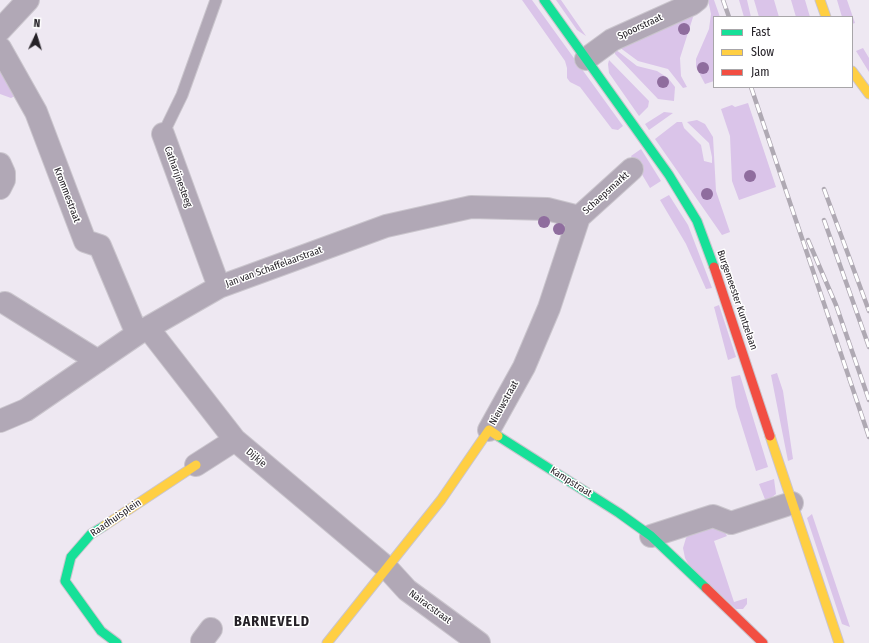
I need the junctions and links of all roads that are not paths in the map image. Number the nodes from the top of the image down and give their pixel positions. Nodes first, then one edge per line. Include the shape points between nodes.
1 (28, 0) edge
2 (216, 0) edge
3 (544, 0) edge
4 (697, 0) edge
5 (820, 0) edge
6 (826, 16) edge
7 (0, 30) edge
8 (0, 48) edge
9 (586, 59) junction
10 (853, 72) edge
11 (869, 94) edge
12 (163, 134) joint
13 (0, 164) edge
14 (632, 169) dead end
15 (0, 188) edge
16 (579, 217) junction
17 (219, 287) junction
18 (5, 304) dead end
19 (143, 331) junction
20 (98, 361) junction
21 (0, 421) edge
22 (489, 430) junction
23 (235, 440) junction
24 (196, 465) joint
25 (792, 503) junction
26 (651, 536) junction
27 (386, 567) junction
28 (117, 643) edge
29 (328, 643) edge
30 (479, 643) edge
31 (763, 643) edge
32 (839, 643) edge

1 - 7 street
2 - 12 lane, Catharijnesteeg via 182,95
3 - 9 street, Burgemeester Kuntzelaan
4 - 9 street, Spoorstraat via 612,40
5 - 6 street
8 - 19 street, Krommestraat via 36,112 84,241 100,246
9 - 25 street, Burgemeester Kuntzelaan via 669,175 696,221 724,293
10 - 11 street
12 - 17 street, Catharijnesteeg
13 - 15 street via 4,180
14 - 16 street, Schaepsmarkt
16 - 17 street, Jan van Schaffelaarstraat via 547,209 471,207 386,226
16 - 22 street, Nieuwstraat via 549,308 524,367
17 - 19 street, Jan van Schaffelaarstraat
18 - 20 street
19 - 20 street, Jan van Schaffelaarstraat
19 - 23 street, Dijkje
20 - 21 street, Jan van Schaffelaarstraat via 26,410
22 - 26 street, Kampstraat
22 - 27 street, Nieuwstraat via 441,500
23 - 24 street, Raadhuisplein
23 - 27 street, Dijkje
24 - 28 street, Raadhuisplein via 91,534 71,557 65,581 101,631
25 - 26 street via 731,523 713,516
25 - 32 street, Burgemeester Kuntzelaan
26 - 31 street, Kampstraat
27 - 29 street
27 - 30 street, Nairacstraat via 407,590

